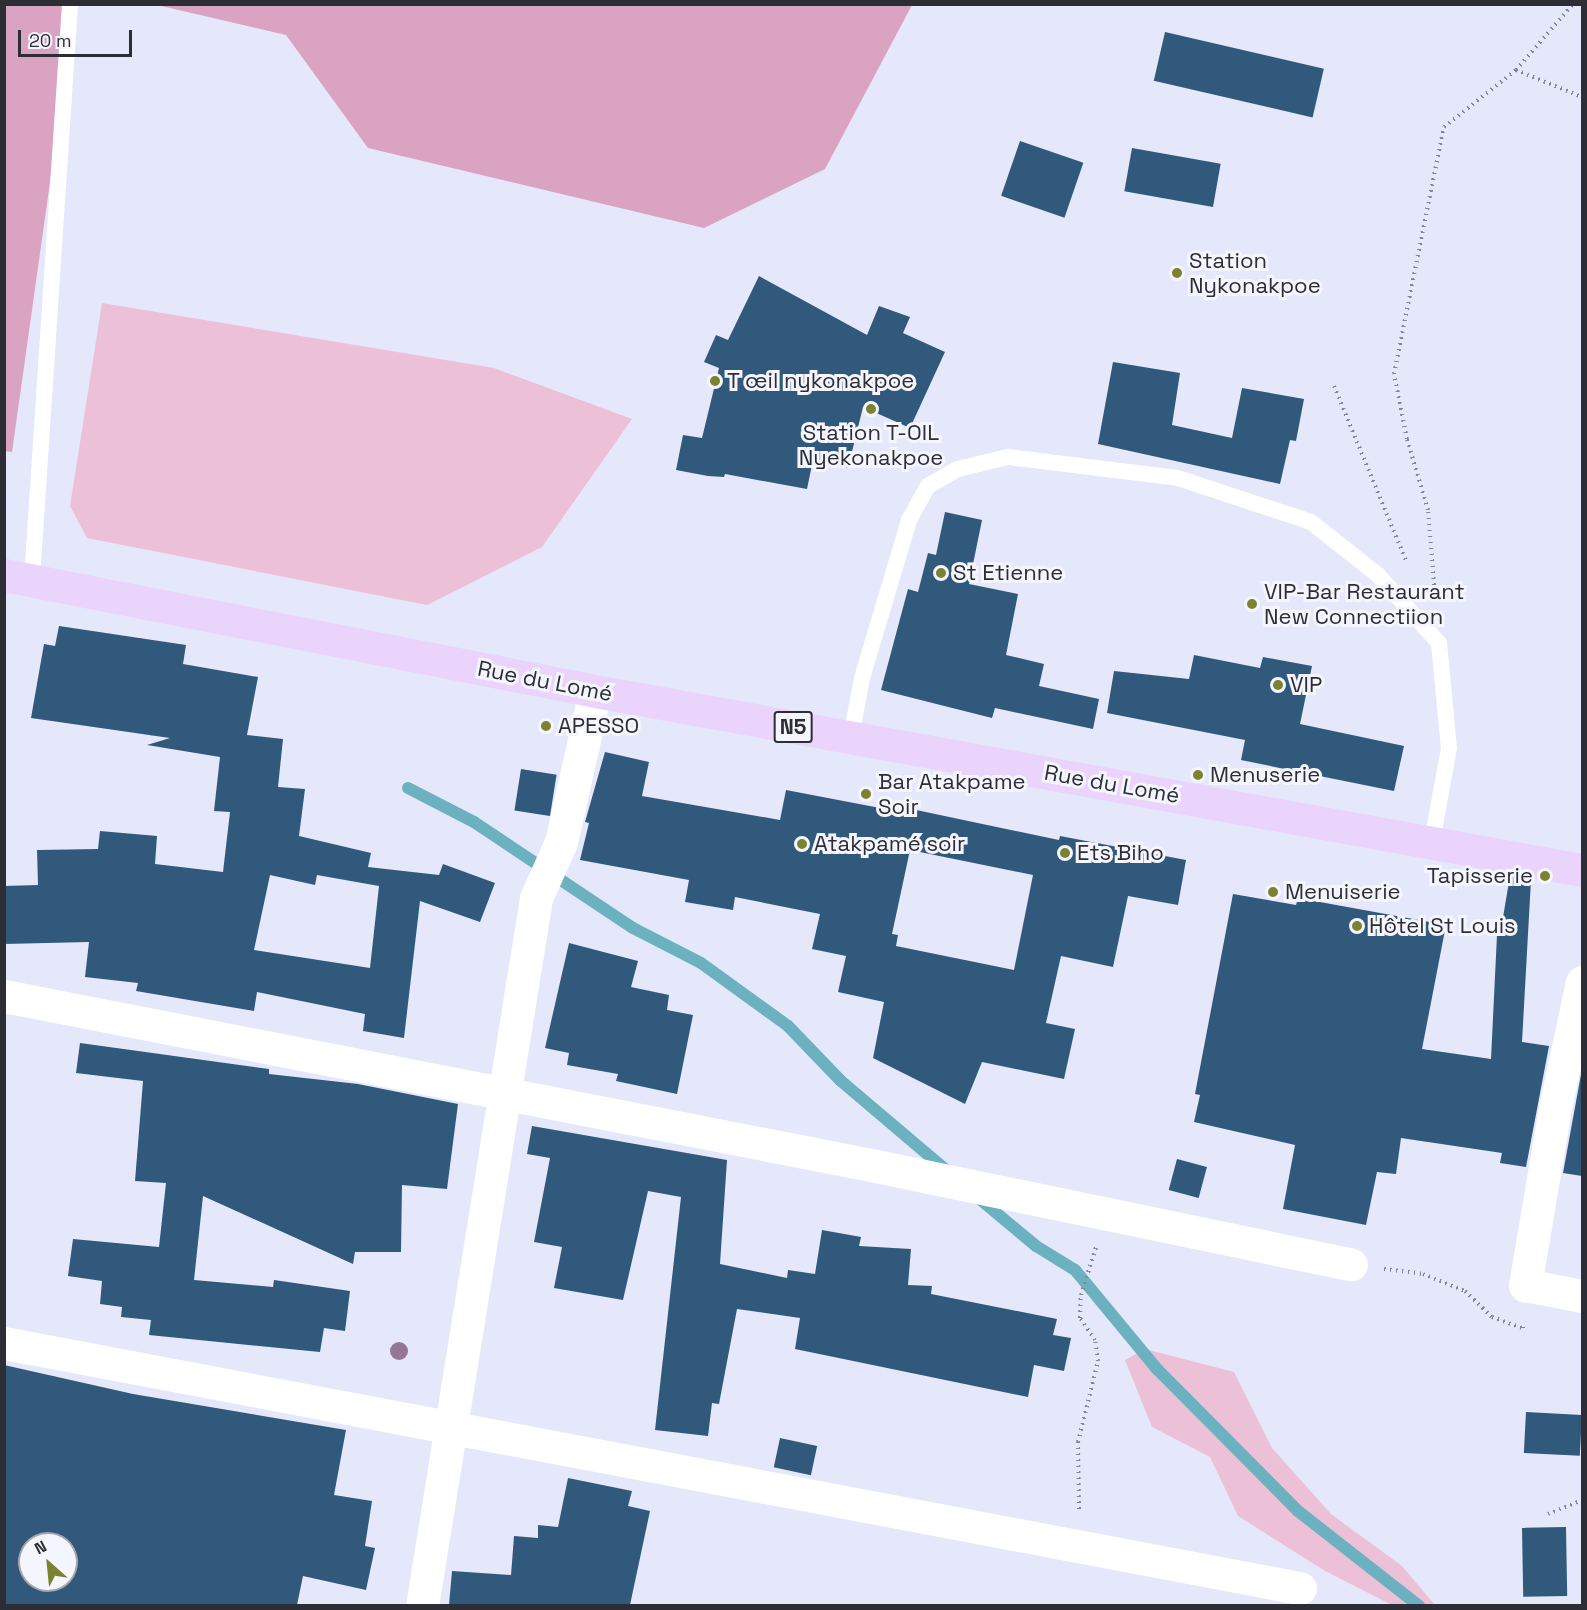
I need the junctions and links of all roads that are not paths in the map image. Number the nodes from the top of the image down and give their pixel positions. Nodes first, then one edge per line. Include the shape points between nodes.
1 (70, 4) edge
2 (18, 577) edge
3 (595, 691) junction
4 (850, 737) junction
5 (1432, 842) junction
6 (1582, 870) edge
7 (1582, 982) edge
8 (4, 996) edge
9 (504, 1095) junction
10 (1351, 1264) road end
11 (1582, 1296) edge
12 (4, 1343) edge
13 (451, 1427) junction
14 (1300, 1588) dead end
15 (422, 1605) edge

1 - 2 lane
2 - 3 main road, Rue du Lomé / N5
3 - 4 main road, Rue du Lomé / N5
3 - 9 street via 561,842 536,898
4 - 5 main road, Rue du Lomé / N5
4 - 5 lane via 862,678 909,520 928,486 958,469 1008,457 1178,478 1311,522 1378,575 1439,642 1449,748
5 - 6 main road, Rue du Lomé / N5
7 - 11 street via 1555,1108 1525,1285
8 - 9 street
9 - 10 street via 871,1165
9 - 13 street
12 - 13 street
13 - 14 street
13 - 15 street

